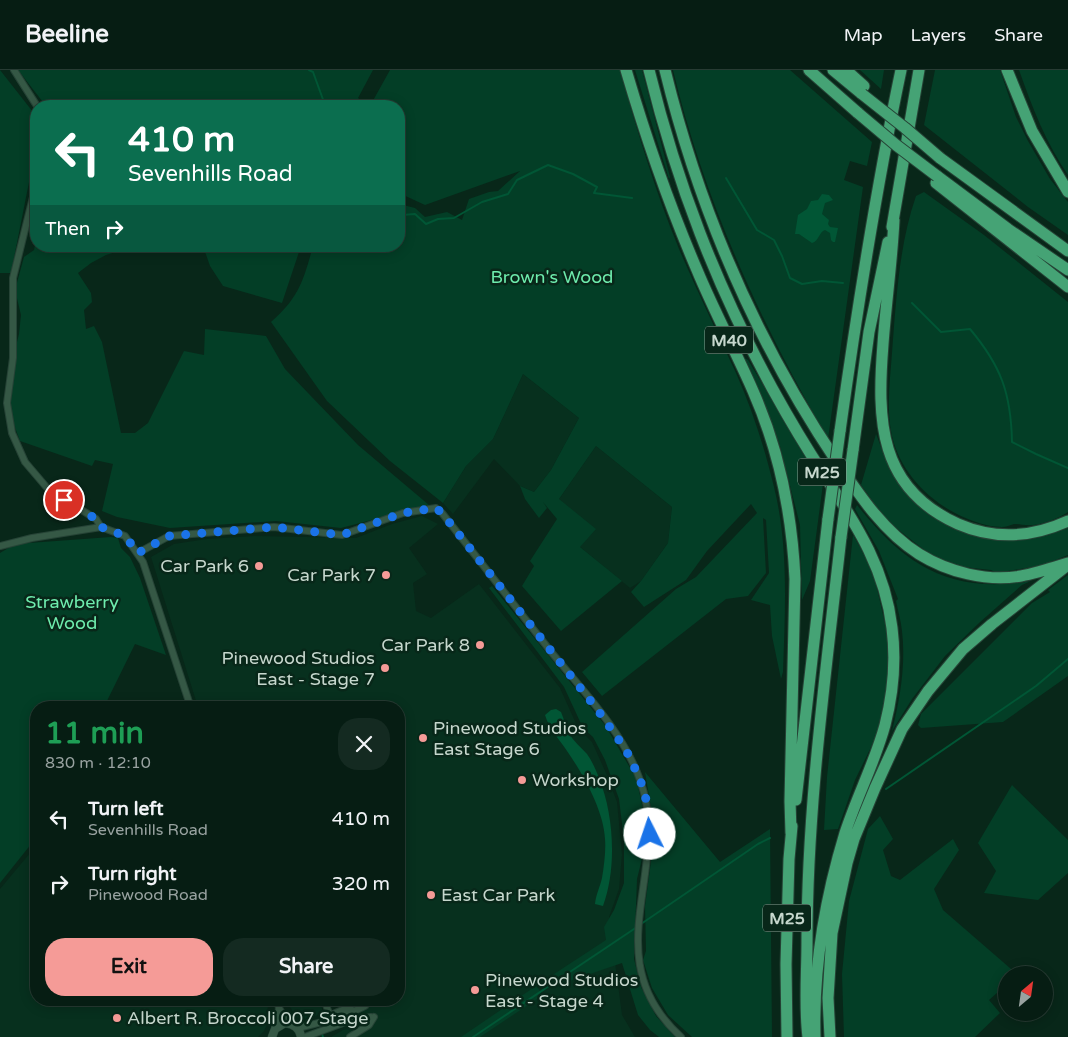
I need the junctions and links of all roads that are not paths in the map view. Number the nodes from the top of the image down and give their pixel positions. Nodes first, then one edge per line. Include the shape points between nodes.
1 (14, 70) edge
2 (626, 70) edge
3 (649, 70) edge
4 (665, 70) edge
5 (809, 70) edge
6 (833, 70) edge
7 (846, 70) edge
8 (901, 70) edge
9 (919, 70) edge
10 (1008, 70) edge
11 (863, 90) junction
12 (33, 100) edge
13 (936, 180) junction
14 (1068, 192) edge
15 (30, 209) edge
16 (894, 220) junction
17 (1068, 251) edge
18 (1068, 270) edge
19 (1068, 287) edge
20 (1068, 521) edge
21 (101, 527) junction
22 (0, 546) edge
23 (138, 553) junction
24 (1068, 564) edge
25 (189, 701) edge
26 (791, 833) junction
27 (820, 947) junction
28 (326, 1006) edge
29 (346, 1006) edge
30 (353, 1006) edge
31 (365, 1006) dead end
32 (279, 1008) joint
33 (347, 1009) junction
34 (330, 1016) junction
35 (323, 1022) junction
36 (289, 1024) junction
37 (298, 1028) junction
38 (273, 1033) edge
39 (301, 1037) edge
40 (305, 1037) edge
41 (350, 1037) edge
42 (681, 1037) edge
43 (787, 1037) edge
44 (808, 1037) edge
45 (816, 1037) edge
46 (820, 1037) edge
47 (830, 1037) edge

1 - 12 street
2 - 26 highway, M40 via 676,219 754,392 787,502 795,579
3 - 27 highway, M25 via 684,194 722,288 773,390 865,540 889,608 894,667 886,722 839,856
4 - 24 highway, M25 via 702,194 749,306 805,410 877,517 898,539 920,554 940,565 969,574 1015,577
5 - 13 highway, bridge
6 - 11 highway
7 - 11 highway
8 - 26 highway, M25, bridge via 886,140 852,346
9 - 16 highway, M25
10 - 14 highway via 1032,131
11 - 17 highway, bridge via 940,158
13 - 18 highway
13 - 19 highway
15 - 21 street via 13,278 13,358 7,404 12,434 25,462 48,490 96,519
16 - 20 highway via 880,398 883,433 897,469 931,508 974,530 998,535 1025,534
16 - 44 highway, M25, bridge via 869,332 820,726 807,901
21 - 22 street
21 - 23 street via 125,536
23 - 25 street
23 - 42 street via 169,536 274,527 342,535 403,513 436,508 442,513 597,709 630,757 648,806 650,834 638,922 639,968 654,1005
24 - 47 highway, M25 via 963,649 902,729 874,788 847,863 832,933 828,998
26 - 43 highway, M25
27 - 45 highway, M25 via 815,989
27 - 46 highway, M25
28 - 34 street
29 - 33 street
30 - 33 street
31 - 35 street
32 - 36 street
32 - 38 street
33 - 34 street
34 - 35 street
35 - 37 street
36 - 37 street
36 - 38 street via 281,1024
37 - 39 street
40 - 41 street via 351,1020 373,1017 369,1025

